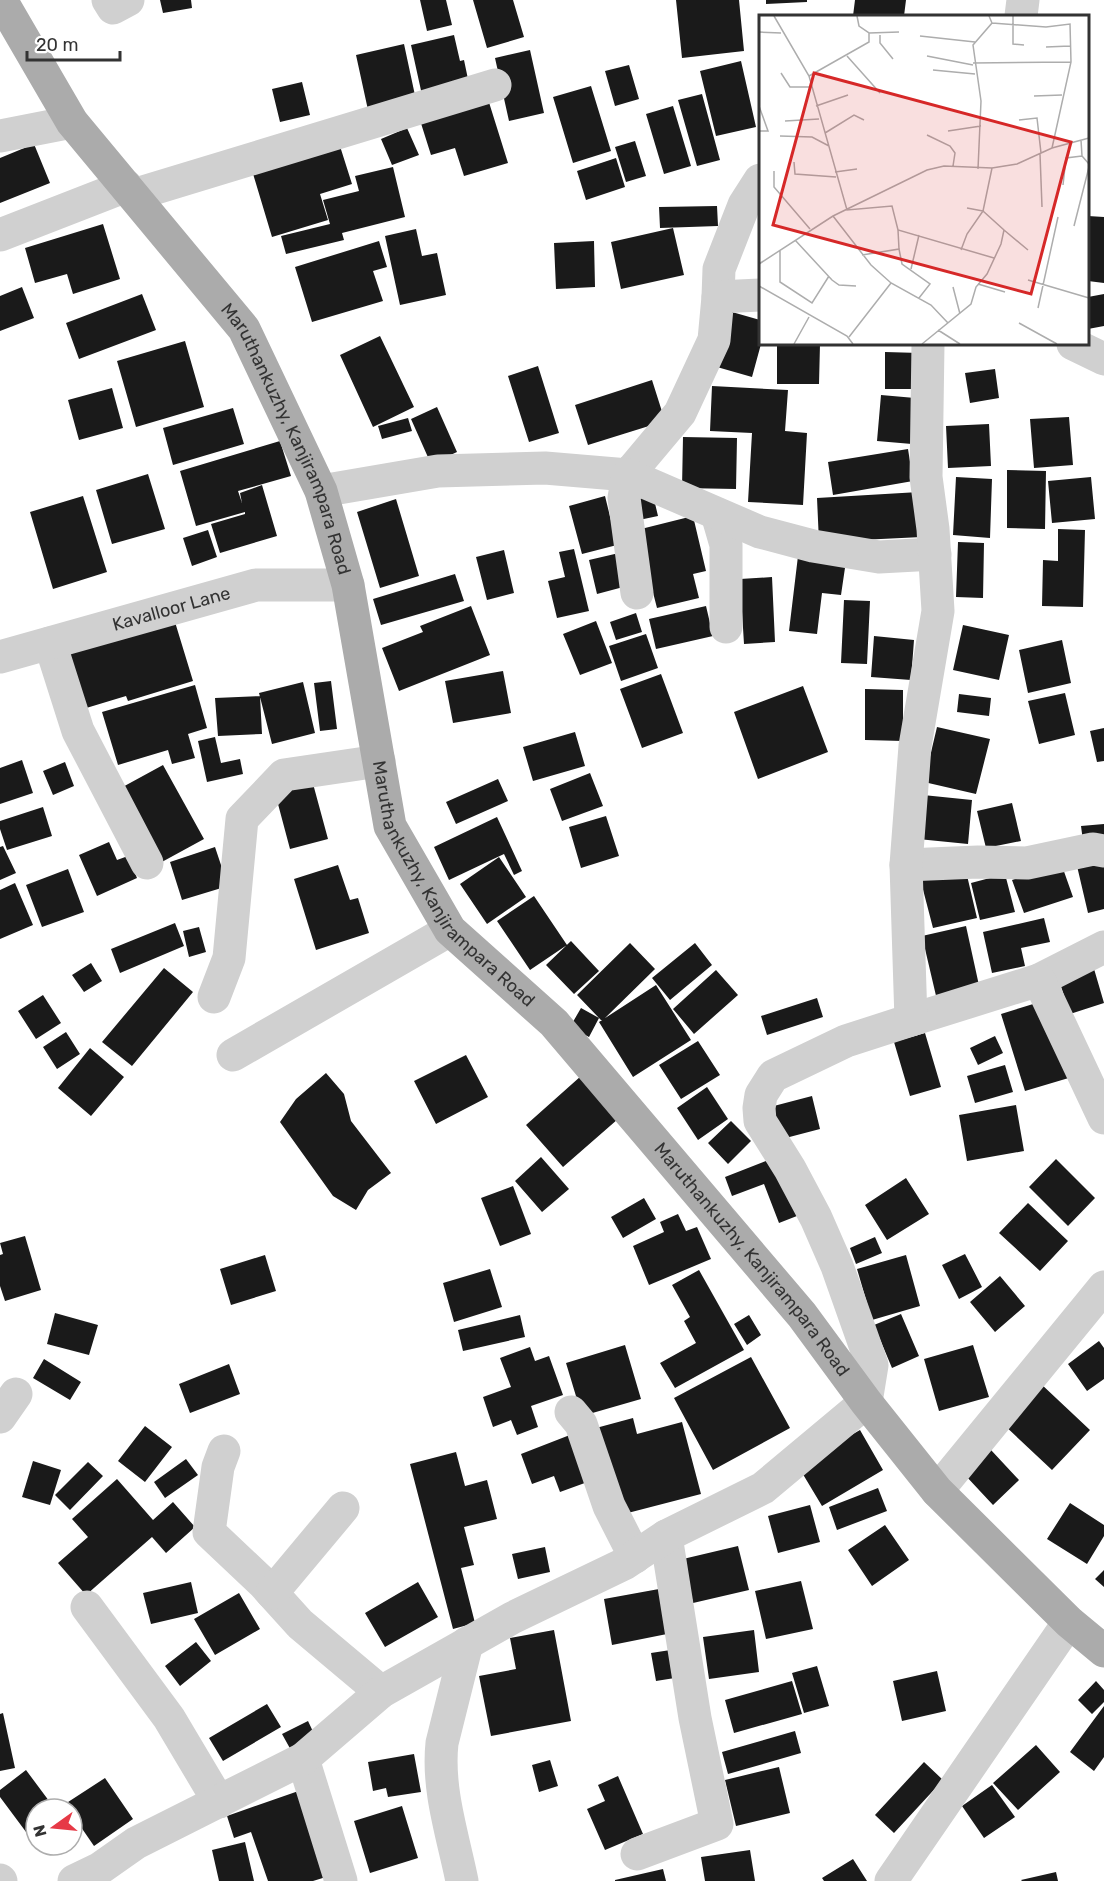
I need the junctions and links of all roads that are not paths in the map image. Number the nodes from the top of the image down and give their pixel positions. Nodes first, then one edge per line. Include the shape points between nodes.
1 (1, 0) edge
2 (108, 0) edge
3 (128, 0) edge
4 (1023, 0) edge
5 (1021, 15) edge
6 (495, 85) dead end
7 (72, 122) junction
8 (0, 136) edge
9 (759, 182) edge
10 (129, 191) junction
11 (0, 235) edge
12 (759, 295) edge
13 (718, 297) junction
14 (928, 345) edge
15 (1075, 345) edge
16 (1104, 359) edge
17 (628, 475) junction
18 (321, 491) junction
19 (717, 514) junction
20 (935, 554) junction
21 (348, 585) junction
22 (637, 593) dead end
23 (726, 627) dead end
24 (50, 643) junction
25 (0, 657) edge
26 (379, 761) junction
27 (1104, 851) edge
28 (147, 863) dead end
29 (906, 866) junction
30 (450, 930) junction
31 (1104, 947) edge
32 (1039, 980) junction
33 (214, 997) dead end
34 (911, 1020) junction
35 (233, 1055) dead end
36 (1104, 1119) edge
37 (1104, 1287) edge
38 (866, 1402) junction
39 (571, 1412) dead end
40 (224, 1451) dead end
41 (938, 1491) junction
42 (343, 1508) dead end
43 (666, 1536) junction
44 (635, 1557) junction
45 (272, 1593) junction
46 (87, 1607) dead end
47 (1069, 1622) junction
48 (467, 1643) junction
49 (1104, 1651) edge
50 (381, 1692) junction
51 (303, 1759) junction
52 (219, 1802) junction
53 (637, 1854) dead end
54 (92, 1877) edge
55 (341, 1881) edge
56 (462, 1881) edge
57 (891, 1881) edge

1 - 7 main road, Maruthankuzhy, Kanjirampara Road
2 - 3 street via 113,8
4 - 5 street
6 - 10 street
7 - 8 street
7 - 10 main road, Maruthankuzhy, Kanjirampara Road
9 - 13 street via 744,205 719,269
10 - 11 street
10 - 18 main road, Maruthankuzhy, Kanjirampara Road via 244,329
12 - 13 street
13 - 17 street via 714,340 680,413
14 - 20 street via 926,477
15 - 16 street
17 - 18 street via 544,468 438,471
17 - 19 street
17 - 22 street via 624,498
18 - 21 main road, Maruthankuzhy, Kanjirampara Road
19 - 20 street via 760,532 813,546 879,557
19 - 23 street via 726,545
20 - 29 street via 938,611 915,746
21 - 24 street, Kavalloor Lane via 256,585
21 - 26 main road, Maruthankuzhy, Kanjirampara Road
24 - 25 street, Kavalloor Lane
24 - 28 street via 78,731
26 - 30 main road, Maruthankuzhy, Kanjirampara Road via 390,826
26 - 33 street via 284,776 242,819 229,958
27 - 29 street via 1093,849 1027,863
29 - 34 street
30 - 35 street
30 - 38 main road, Maruthankuzhy, Kanjirampara Road via 554,1023 802,1315
31 - 32 street
32 - 34 street
32 - 36 street
34 - 38 street via 846,1041 773,1076 761,1095 759,1108 760,1122 790,1169 837,1266 872,1365
37 - 41 street
38 - 41 main road, Maruthankuzhy, Kanjirampara Road
38 - 43 street via 763,1488
39 - 44 street via 581,1424 609,1506
40 - 45 street via 209,1532
41 - 47 main road, Maruthankuzhy, Kanjirampara Road
42 - 45 street
43 - 44 street
43 - 53 street via 695,1718 717,1824
44 - 48 street
45 - 50 street via 300,1624
46 - 52 street via 169,1718
47 - 49 main road, Maruthankuzhy, Kanjirampara Road
47 - 57 street
48 - 50 street
48 - 56 street via 440,1758 440,1777
50 - 51 street
51 - 52 street
51 - 55 street
52 - 54 street via 136,1843

